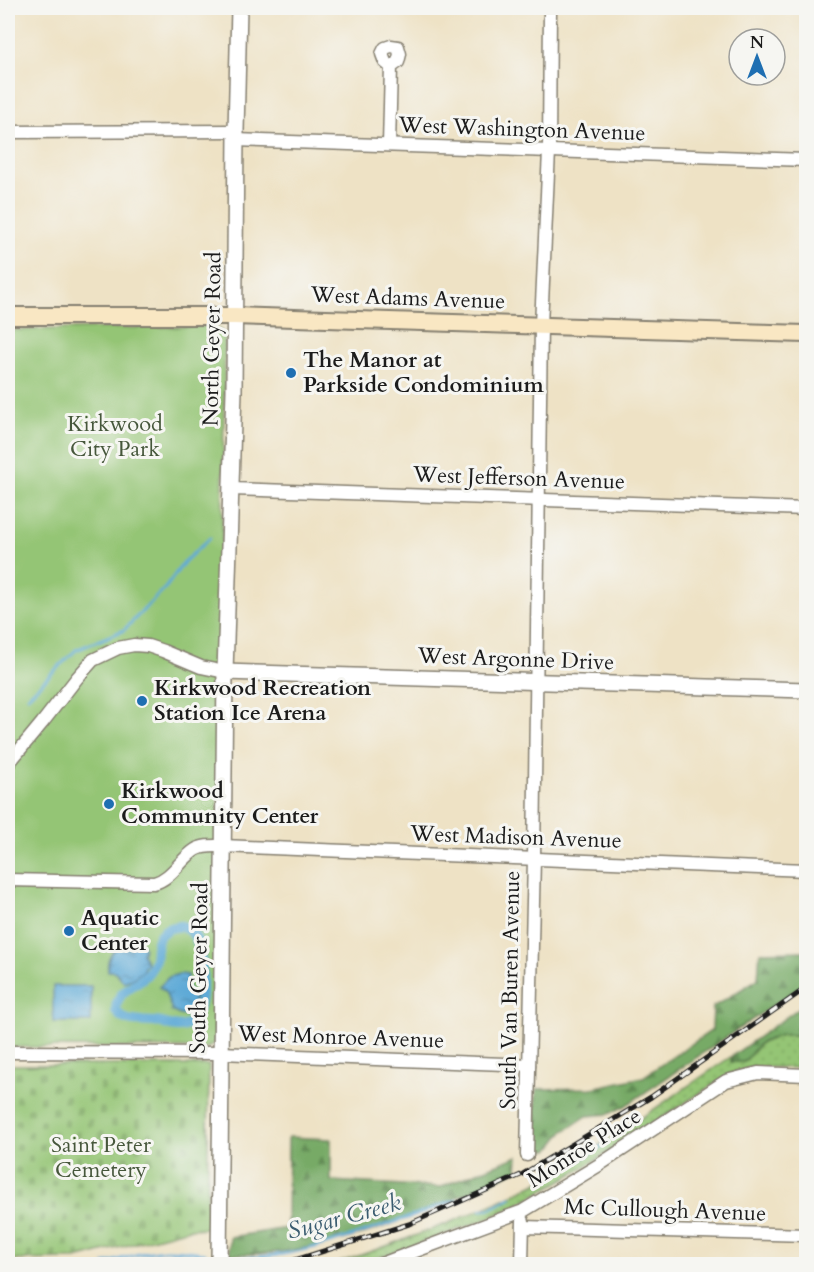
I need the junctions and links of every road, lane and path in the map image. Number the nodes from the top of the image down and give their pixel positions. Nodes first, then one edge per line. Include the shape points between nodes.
1 (239, 8) edge
2 (550, 8) edge
3 (391, 67) dead end
4 (8, 132) edge
5 (236, 135) junction
6 (389, 145) junction
7 (549, 151) junction
8 (807, 160) edge
9 (8, 316) edge
10 (234, 316) junction
11 (541, 325) junction
12 (807, 334) edge
13 (231, 489) junction
14 (538, 499) junction
15 (807, 509) edge
16 (225, 672) junction
17 (536, 682) junction
18 (807, 690) edge
19 (8, 764) edge
20 (223, 846) junction
21 (534, 859) junction
22 (807, 870) edge
23 (8, 880) edge
24 (8, 1052) edge
25 (221, 1053) junction
26 (529, 1065) junction
27 (807, 1075) edge
28 (527, 1155) dead end
29 (523, 1211) junction
30 (523, 1227) junction
31 (807, 1235) edge
32 (219, 1264) edge
33 (381, 1264) edge
34 (522, 1264) edge

1 - 5 street, North Geyer Road
2 - 7 street, South Van Buren Avenue
3 - 6 street
4 - 5 street, West Washington Avenue
5 - 6 street, West Washington Avenue
5 - 10 street, North Geyer Road
6 - 7 street, West Washington Avenue
7 - 8 street, West Washington Avenue
7 - 11 street, South Van Buren Avenue
9 - 10 main road, West Adams Avenue
10 - 11 main road, West Adams Avenue
10 - 13 street, North Geyer Road
11 - 12 main road, West Adams Avenue
11 - 14 street, South Van Buren Avenue
13 - 14 street, West Jefferson Avenue
13 - 16 street, North Geyer Road
14 - 15 street, West Jefferson Avenue
14 - 17 street, South Van Buren Avenue
16 - 17 street, West Argonne Drive
16 - 19 street via 148,646 118,648 93,660
16 - 20 street, South Geyer Road
17 - 18 street, West Argonne Drive
17 - 21 street, South Van Buren Avenue
20 - 21 street, West Madison Avenue
20 - 23 street, West Madison Avenue via 196,849 154,883
20 - 25 street, South Geyer Road
21 - 22 street, West Madison Avenue
21 - 26 street, South Van Buren Avenue
24 - 25 street, West Monroe Avenue
25 - 26 street, West Monroe Avenue
25 - 32 street, South Geyer Road
26 - 28 street, South Van Buren Avenue
27 - 29 street, Monroe Place via 758,1072 726,1081
29 - 30 street
29 - 33 street, Monroe Place
30 - 31 street, Mc Cullough Avenue
30 - 34 street

